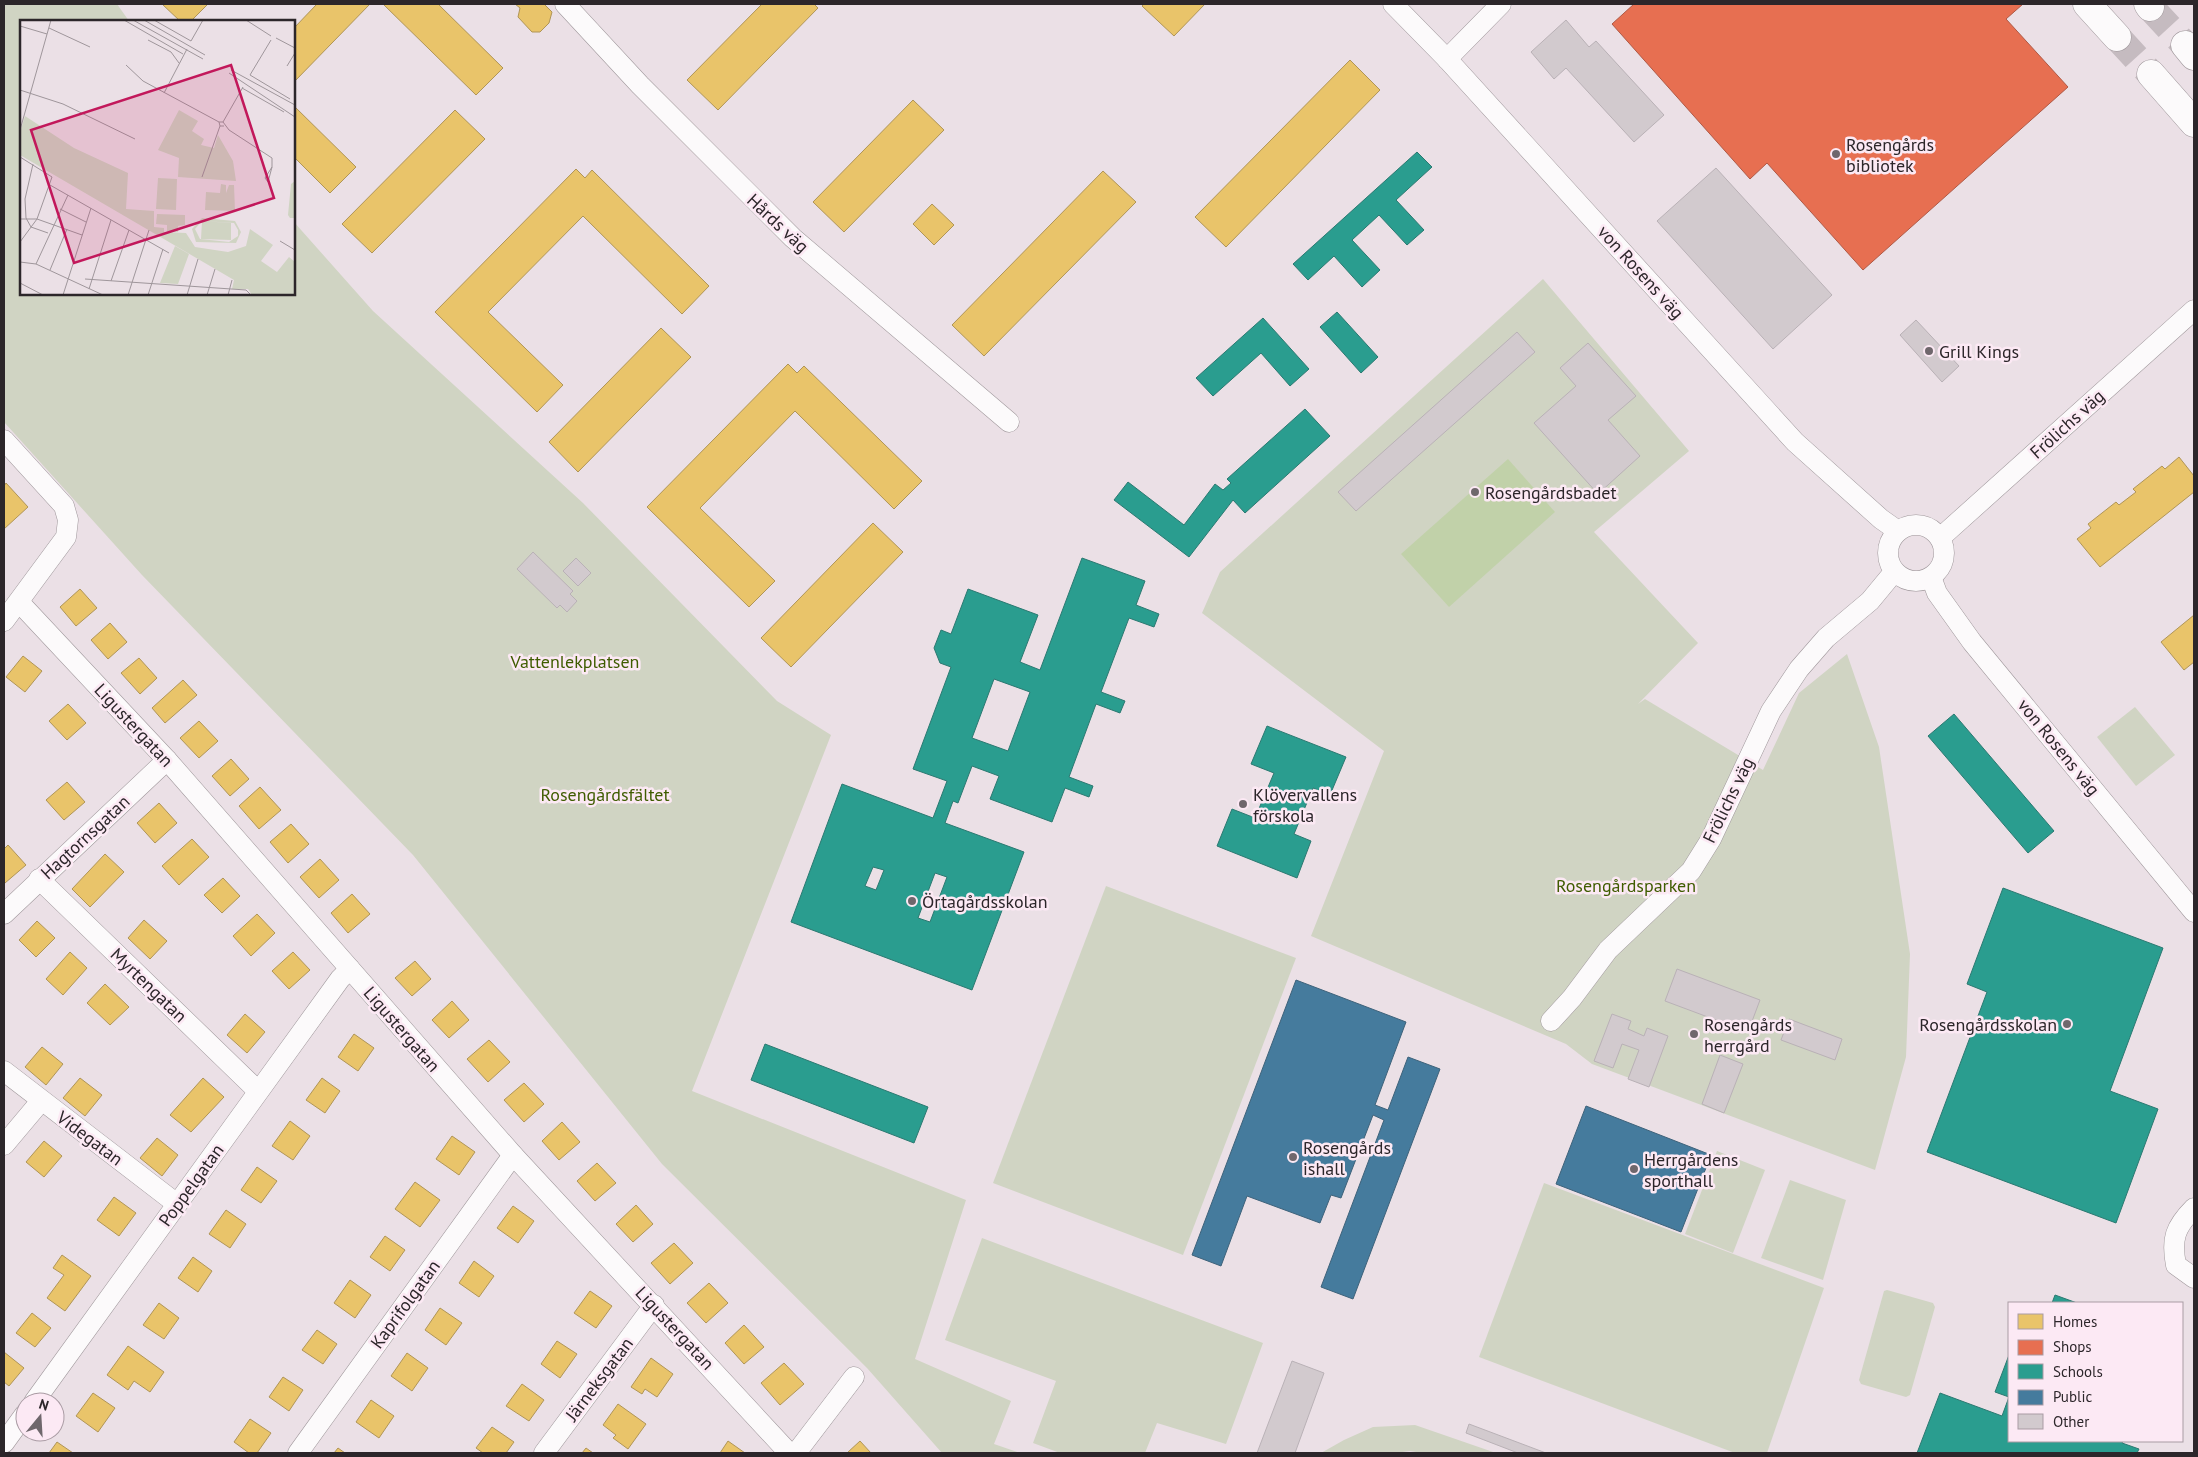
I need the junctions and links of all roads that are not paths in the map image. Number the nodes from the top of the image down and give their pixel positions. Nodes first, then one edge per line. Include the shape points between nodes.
1 (565, 4) edge
2 (1393, 4) edge
3 (1501, 4) edge
4 (2088, 4) edge
5 (2117, 37) tunnel mouth
6 (1446, 59) junction
7 (2151, 74) tunnel mouth
8 (2194, 123) edge
9 (2194, 310) edge
10 (1009, 422) dead end
11 (4, 440) edge
12 (1898, 530) junction
13 (1940, 538) junction
14 (1894, 572) junction
15 (1931, 577) junction
16 (19, 602) junction
17 (4, 621) edge
18 (167, 760) junction
19 (39, 879) junction
20 (2194, 912) edge
21 (4, 914) edge
22 (350, 969) junction
23 (1551, 1021) dead end
24 (4, 1071) edge
25 (258, 1091) junction
26 (41, 1101) junction
27 (4, 1145) edge
28 (513, 1155) junction
29 (177, 1204) junction
30 (2194, 1208) edge
31 (2194, 1278) edge
32 (654, 1305) junction
33 (854, 1377) dead end
34 (41, 1392) edge
35 (15, 1428) edge
36 (4, 1443) edge
37 (298, 1453) edge
38 (544, 1453) edge
39 (789, 1453) edge
40 (796, 1453) edge

1 - 10 street, Hårds väg via 647,92 793,238
2 - 6 street, von Rosens väg
3 - 6 street
4 - 5 main road
6 - 12 street, von Rosens väg via 1795,442 1881,519
7 - 8 main road
9 - 13 street, Frölichs väg
11 - 16 street via 64,506 68,520 66,537
12 - 13 street via 1916,524 1934,530
12 - 14 street via 1888,546 1887,555
13 - 15 street via 1944,559
14 - 15 street via 1912,581
14 - 23 street, Frölichs väg via 1870,601 1826,638 1799,668 1771,711 1711,839 1691,871 1608,950
15 - 20 street, von Rosens väg via 1937,592 1972,642
16 - 17 street
16 - 18 street, Ligustergatan
18 - 19 street, Hagtornsgatan
18 - 22 street, Ligustergatan
19 - 21 street, Hagtornsgatan
19 - 25 street, Myrtengatan
22 - 25 street, Poppelgatan
22 - 28 street, Ligustergatan
24 - 26 street, Videgatan
25 - 29 street, Poppelgatan
26 - 27 street
26 - 29 street, Videgatan
28 - 32 street, Ligustergatan
28 - 37 street, Kaprifolgatan
29 - 34 street, Poppelgatan
30 - 31 street via 2177,1231 2173,1247 2176,1265
32 - 38 street, Järneksgatan
32 - 39 street, Ligustergatan
33 - 40 street
35 - 36 street

